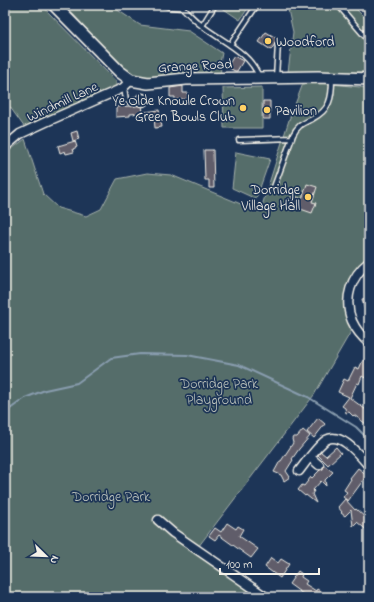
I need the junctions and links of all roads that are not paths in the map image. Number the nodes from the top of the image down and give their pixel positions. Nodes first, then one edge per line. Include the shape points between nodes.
1 (54, 5) edge
2 (164, 5) edge
3 (215, 5) edge
4 (257, 5) edge
5 (338, 5) edge
6 (182, 6) edge
7 (202, 26) junction
8 (369, 41) edge
9 (278, 44) dead end
10 (230, 45) junction
11 (260, 78) junction
12 (276, 78) junction
13 (332, 78) junction
14 (369, 79) edge
15 (128, 83) junction
16 (139, 99) dead end
17 (292, 138) junction
18 (239, 140) dead end
19 (5, 147) edge
20 (274, 187) dead end
21 (369, 262) edge
22 (369, 343) edge
23 (310, 457) junction
24 (319, 465) dead end
25 (369, 466) edge
26 (299, 471) dead end
27 (158, 520) dead end
28 (266, 597) edge

1 - 15 main road
2 - 6 lane
3 - 7 lane
4 - 10 lane
5 - 8 lane
6 - 7 lane
7 - 10 lane
9 - 12 lane
10 - 11 lane via 249,61
11 - 12 main road, Grange Road
11 - 15 main road, Grange Road
12 - 13 main road, Grange Road
13 - 14 main road, Grange Road
13 - 17 lane via 331,97 326,108 320,115 297,128
15 - 16 lane via 126,100 130,102
15 - 19 street, Windmill Lane via 20,134
17 - 18 lane
17 - 20 lane
21 - 22 street via 353,280 348,296 352,321
23 - 24 street
23 - 25 street via 327,439 338,439 353,448
23 - 26 street
27 - 28 street

